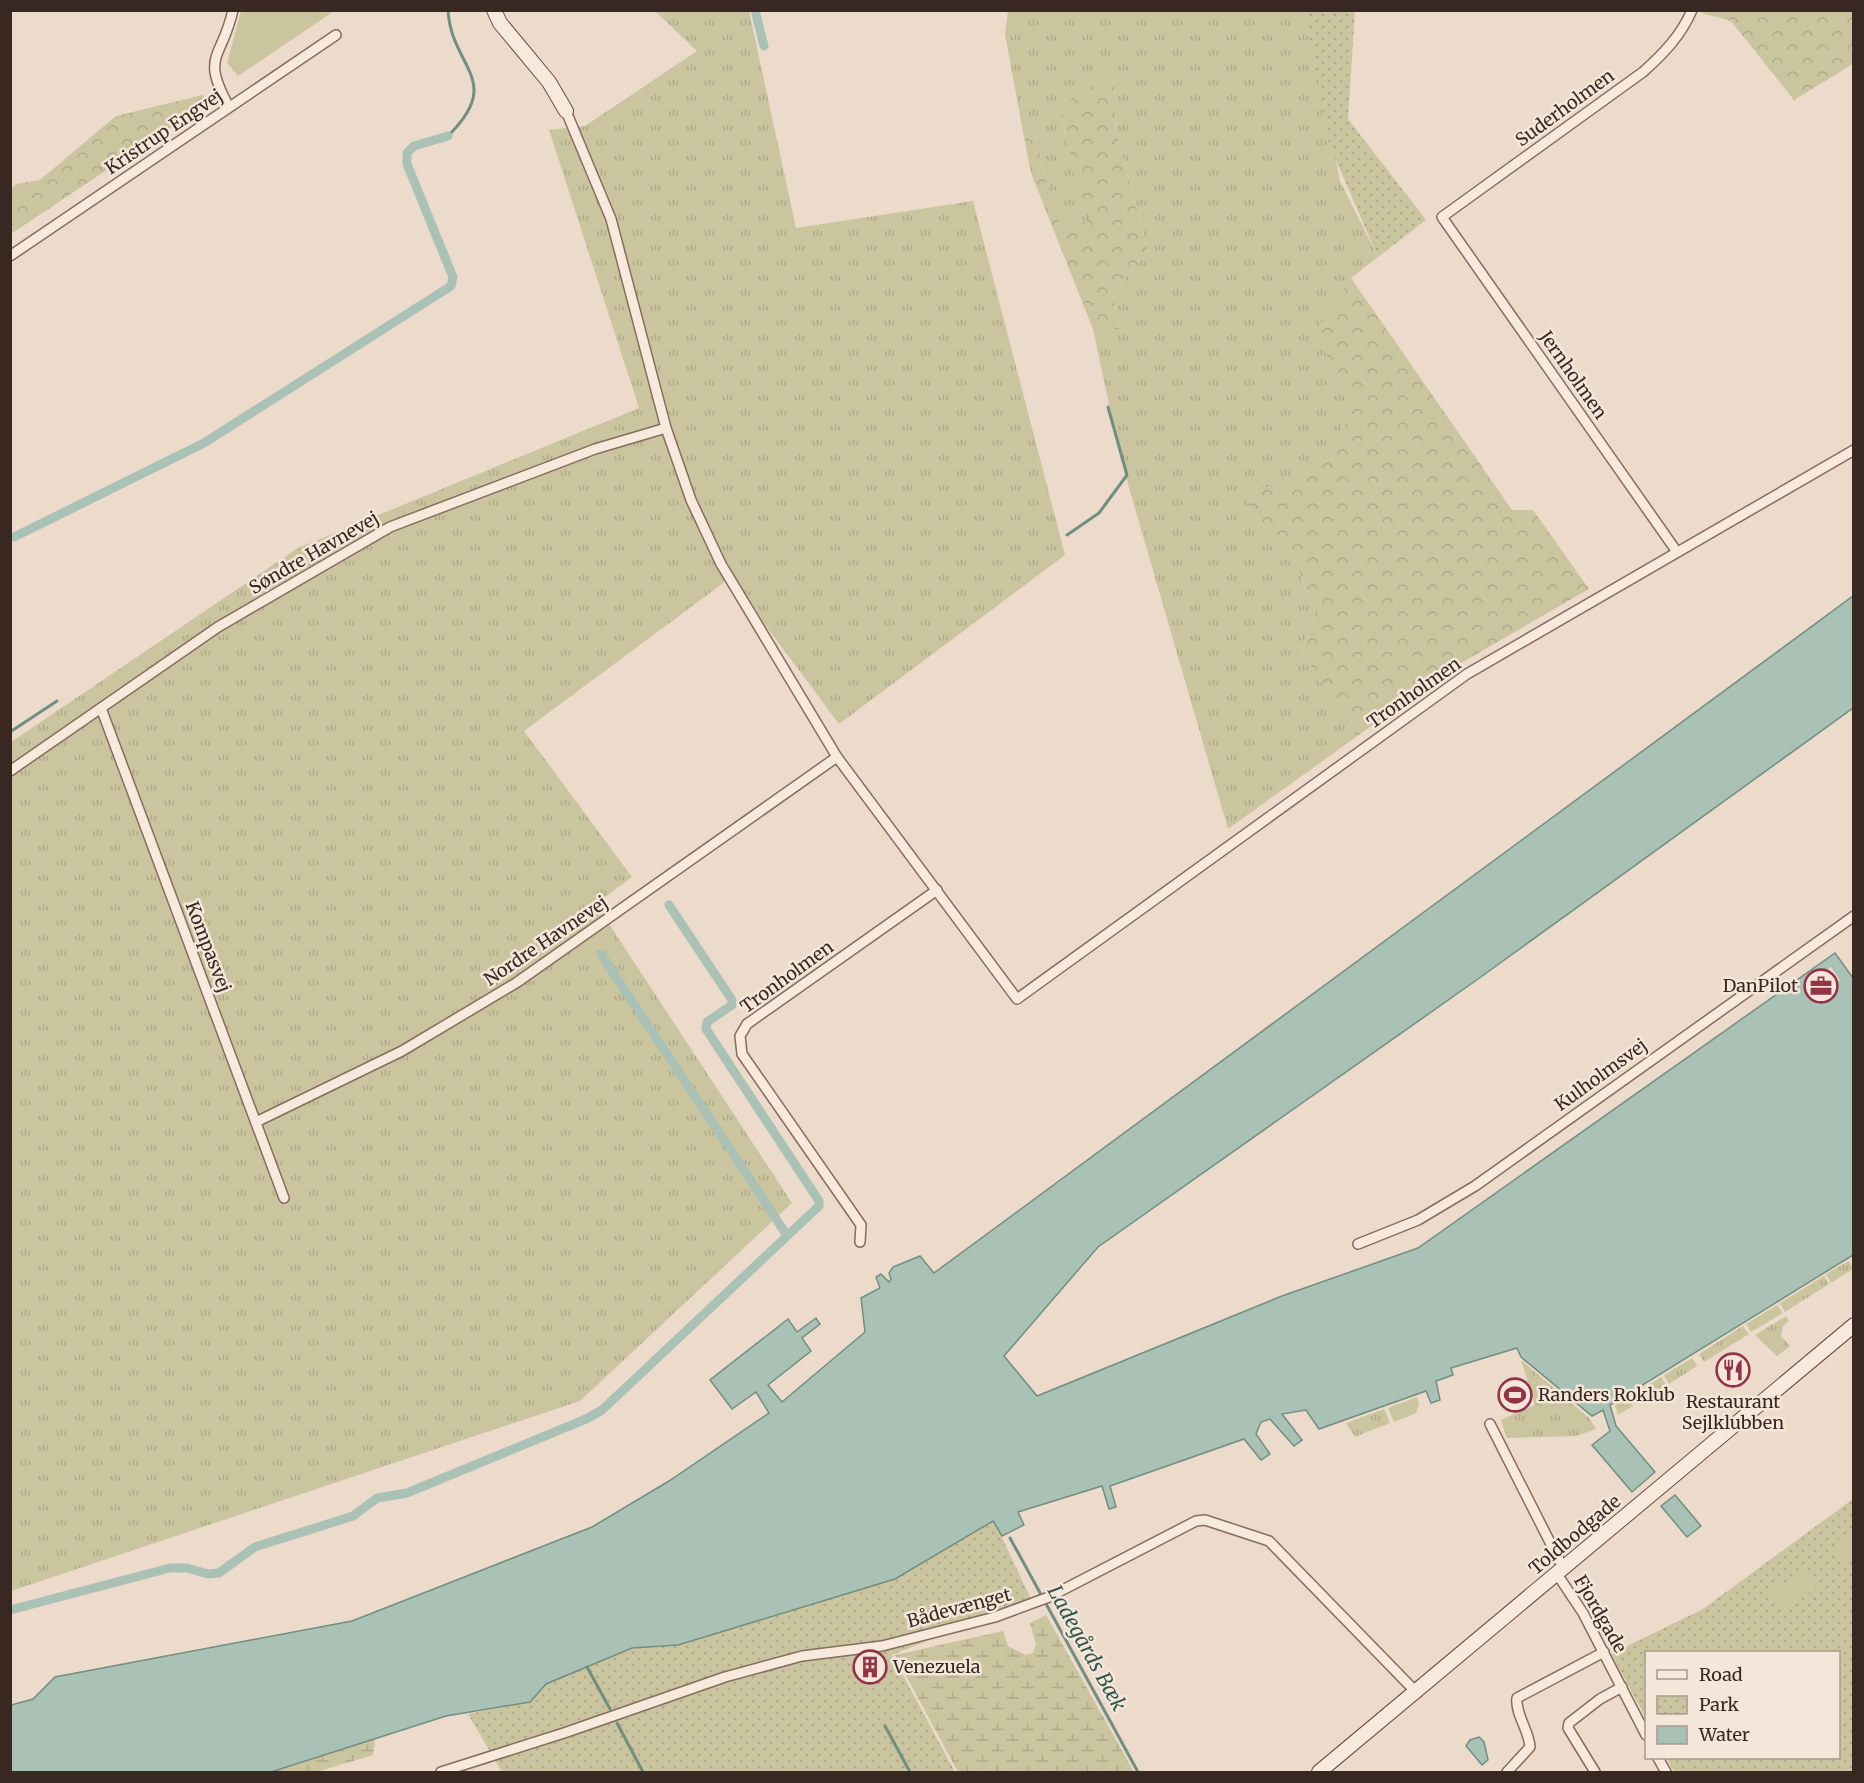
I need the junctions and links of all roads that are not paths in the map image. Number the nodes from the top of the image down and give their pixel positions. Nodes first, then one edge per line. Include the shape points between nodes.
1 (233, 10) edge
2 (494, 10) edge
3 (1692, 10) edge
4 (336, 36) dead end
5 (229, 107) junction
6 (566, 111) joint
7 (1442, 217) joint
8 (10, 256) edge
9 (666, 428) junction
10 (1854, 450) edge
11 (1677, 552) junction
12 (101, 708) junction
13 (837, 757) junction
14 (10, 771) edge
15 (937, 890) junction
16 (1854, 916) edge
17 (256, 1122) junction
18 (284, 1198) dead end
19 (860, 1242) dead end
20 (1358, 1244) dead end
21 (1854, 1325) edge
22 (1490, 1424) dead end
23 (1560, 1571) junction
24 (1604, 1652) junction
25 (1622, 1688) junction
26 (1417, 1693) junction
27 (1645, 1731) edge
28 (1659, 1759) edge
29 (441, 1773) edge
30 (1319, 1773) edge
31 (1508, 1773) edge
32 (1595, 1773) edge
33 (1666, 1773) edge

1 - 5 street via 214,63 217,84
2 - 6 street
3 - 7 street, Suderholmen via 1666,51 1643,72
4 - 5 street, Kristrup Engvej
5 - 8 street, Kristrup Engvej
6 - 9 street via 611,219
7 - 11 street, Jernholmen
9 - 12 street, Søndre Havnevej via 594,449 390,527 218,627
9 - 13 street via 691,500 722,564
10 - 11 street, Tronholmen
11 - 15 street, Tronholmen via 1467,674 1017,999
12 - 14 street, Søndre Havnevej
12 - 17 street, Kompasvej
13 - 15 street
13 - 17 street, Nordre Havnevej via 516,983 402,1051
15 - 19 street, Tronholmen via 747,1024 740,1036 742,1054 861,1225
16 - 20 street, Kulholmsvej via 1475,1186 1418,1220
17 - 18 street, Kompasvej
21 - 23 street, Toldbodgade
22 - 23 street, Fjordgade
23 - 24 street, Fjordgade
23 - 26 street, Toldbodgade
24 - 25 street, Fjordgade
24 - 31 street via 1517,1698 1530,1747
25 - 27 street, Fjordgade
25 - 32 street via 1569,1723 1568,1728
26 - 29 street, Bådevænget via 1269,1541 1205,1520 1196,1521 1034,1604 995,1617 882,1646 802,1656 725,1677
26 - 30 street, Toldbodgade
28 - 33 street

